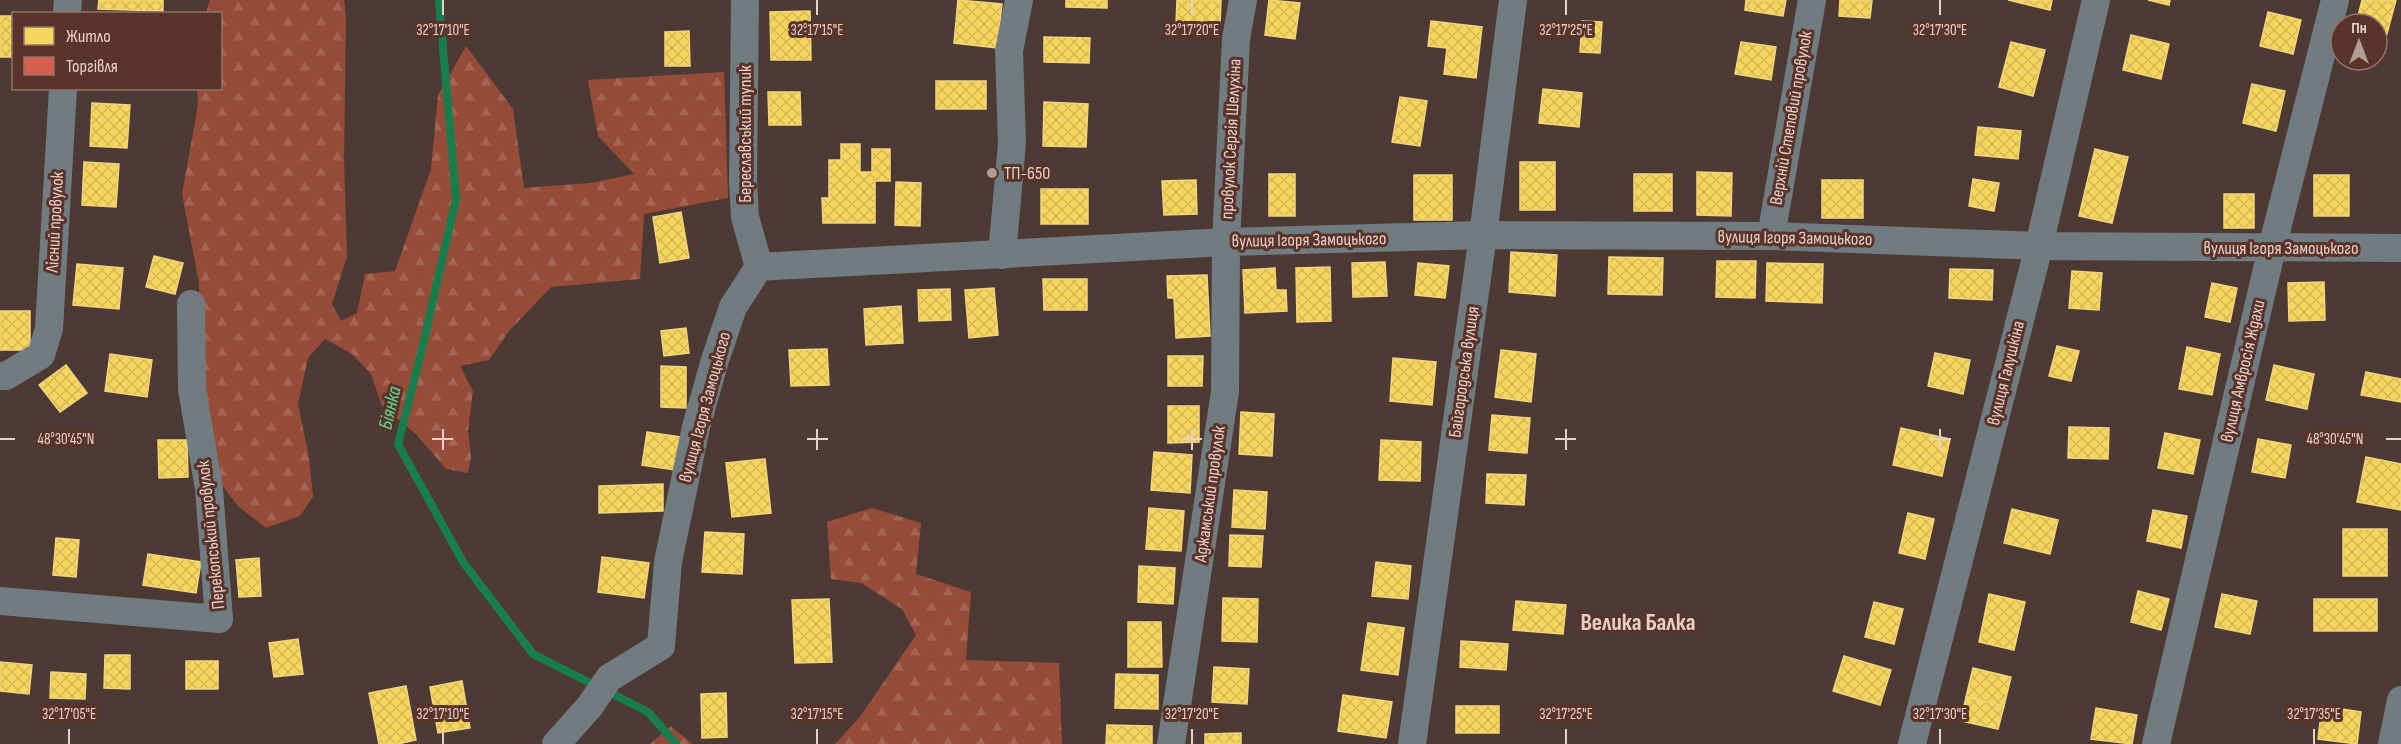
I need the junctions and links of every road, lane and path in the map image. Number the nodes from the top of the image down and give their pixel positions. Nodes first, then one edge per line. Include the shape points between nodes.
1 (745, 0) edge
2 (1019, 0) edge
3 (1243, 0) edge
4 (1513, 0) edge
5 (1812, 0) edge
6 (2096, 0) edge
7 (2335, 0) edge
8 (63, 90) edge
9 (1483, 236) junction
10 (1771, 236) junction
11 (1226, 242) junction
12 (2039, 246) junction
13 (2272, 248) junction
14 (2401, 248) edge
15 (1002, 255) junction
16 (759, 267) junction
17 (191, 304) dead end
18 (0, 376) edge
19 (0, 601) edge
20 (2401, 700) edge
21 (556, 744) edge
22 (1172, 744) edge
23 (1412, 744) edge
24 (1912, 744) edge
25 (2156, 744) edge
26 (2392, 744) edge

1 - 16 street, Береславський тупик via 742,181 745,217
2 - 15 street via 1009,51 1012,143
3 - 11 street, провулок Сергія Шелухіна via 1236,39
4 - 9 street, Байгородська вулиця
5 - 10 street, Верхній Степовий провулок
6 - 12 street, вулиця Галушкіна
7 - 13 street, вулиця Амвросія Ждахи
8 - 18 street, Лісний провулок via 49,329 41,355
9 - 10 street, вулиця Ігоря Замоцького
9 - 11 street, вулиця Ігоря Замоцького
9 - 23 street, Байгородська вулиця
10 - 12 street, вулиця Ігоря Замоцького
11 - 15 street, вулиця Ігоря Замоцького
11 - 22 street, Аджамський провулок via 1225,392
12 - 13 street, вулиця Ігоря Замоцького
12 - 24 street, вулиця Галушкіна
13 - 14 street, вулиця Ігоря Замоцького
13 - 25 street, вулиця Амвросія Ждахи
15 - 16 street, вулиця Ігоря Замоцького
16 - 21 street, вулиця Ігоря Замоцького via 733,307 696,427 668,562 661,646 609,678
17 - 19 street, Перекопський провулок via 192,389 209,489 219,619
20 - 26 street

